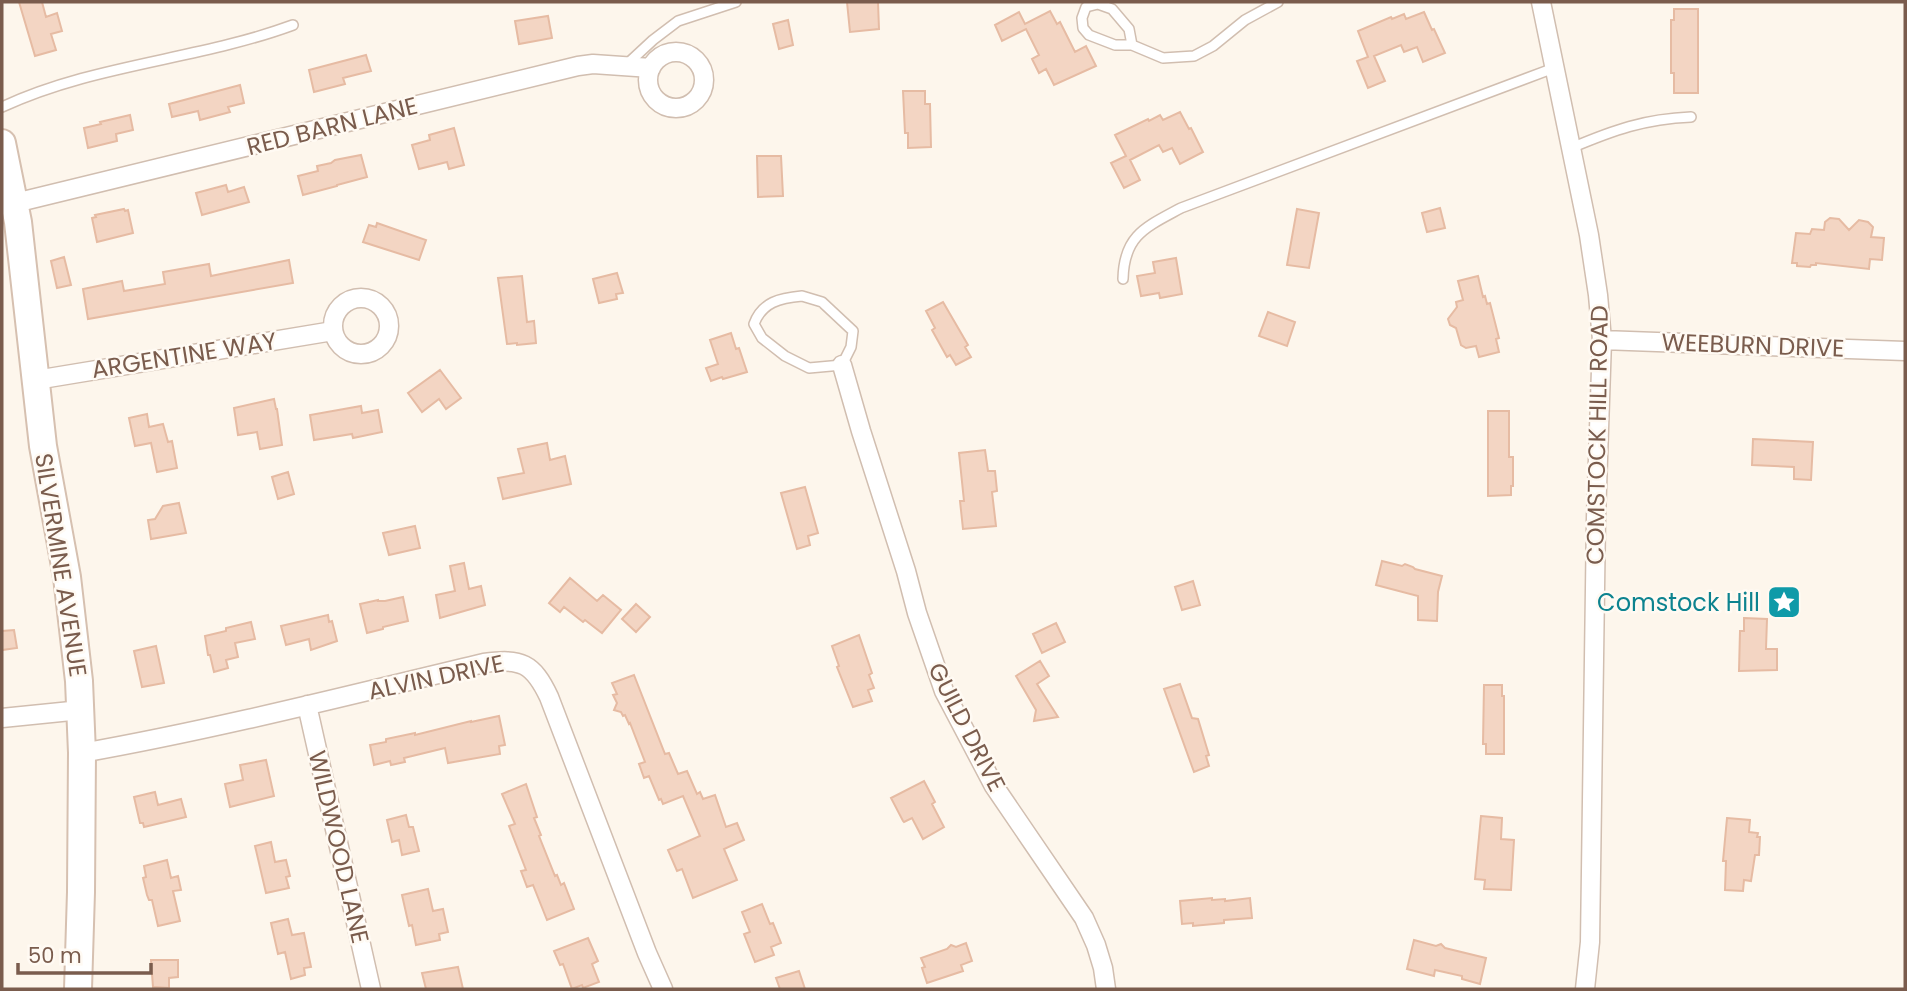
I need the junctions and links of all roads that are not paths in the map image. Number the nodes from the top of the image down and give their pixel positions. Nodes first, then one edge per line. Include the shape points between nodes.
1 (736, 2) edge
2 (1278, 2) edge
3 (1541, 2) edge
4 (293, 25) dead end
5 (1132, 45) junction
6 (625, 66) junction
7 (651, 68) dead end
8 (1554, 68) junction
9 (2, 107) edge
10 (1691, 117) dead end
11 (2, 143) edge
12 (1571, 148) junction
13 (15, 203) junction
14 (1123, 279) dead end
15 (333, 331) dead end
16 (1602, 340) junction
17 (1905, 351) edge
18 (842, 365) junction
19 (36, 380) junction
20 (307, 705) junction
21 (81, 710) junction
22 (2, 718) edge
23 (82, 753) junction
24 (78, 989) edge
25 (371, 989) edge
26 (663, 989) edge
27 (1106, 989) edge
28 (1585, 989) edge

1 - 6 lane via 677,21
2 - 5 lane via 1195,56 1163,58
3 - 8 street, COMSTOCK HILL ROAD
4 - 9 lane via 261,37 91,76
5 - 5 lane via 1115,45 1089,35 1082,19 1086,7 1098,4 1112,9 1129,29
6 - 7 street, RED BARN LANE
6 - 13 street, RED BARN LANE via 578,66
8 - 12 street, COMSTOCK HILL ROAD
8 - 14 lane via 1181,208 1132,242 1123,262
10 - 12 lane via 1614,130
11 - 13 street, SILVERMINE AVENUE
12 - 16 street, COMSTOCK HILL ROAD via 1596,279
13 - 19 street, SILVERMINE AVENUE
15 - 19 street, ARGENTINE WAY
16 - 17 street, WEEBURN DRIVE
16 - 28 street, COMSTOCK HILL ROAD via 1590,942
18 - 18 lane via 809,368 785,356 762,338 754,324 758,313 780,298 802,296 822,302 853,331
18 - 27 street, GUILD DRIVE via 944,691 994,786 1084,918
19 - 21 street, SILVERMINE AVENUE via 67,578
20 - 23 street, ALVIN DRIVE
20 - 25 street, WILDWOOD LANE
20 - 26 street, ALVIN DRIVE via 502,660 516,661 534,671 549,697
21 - 22 street
21 - 23 street, SILVERMINE AVENUE
23 - 24 street, SILVERMINE AVENUE

